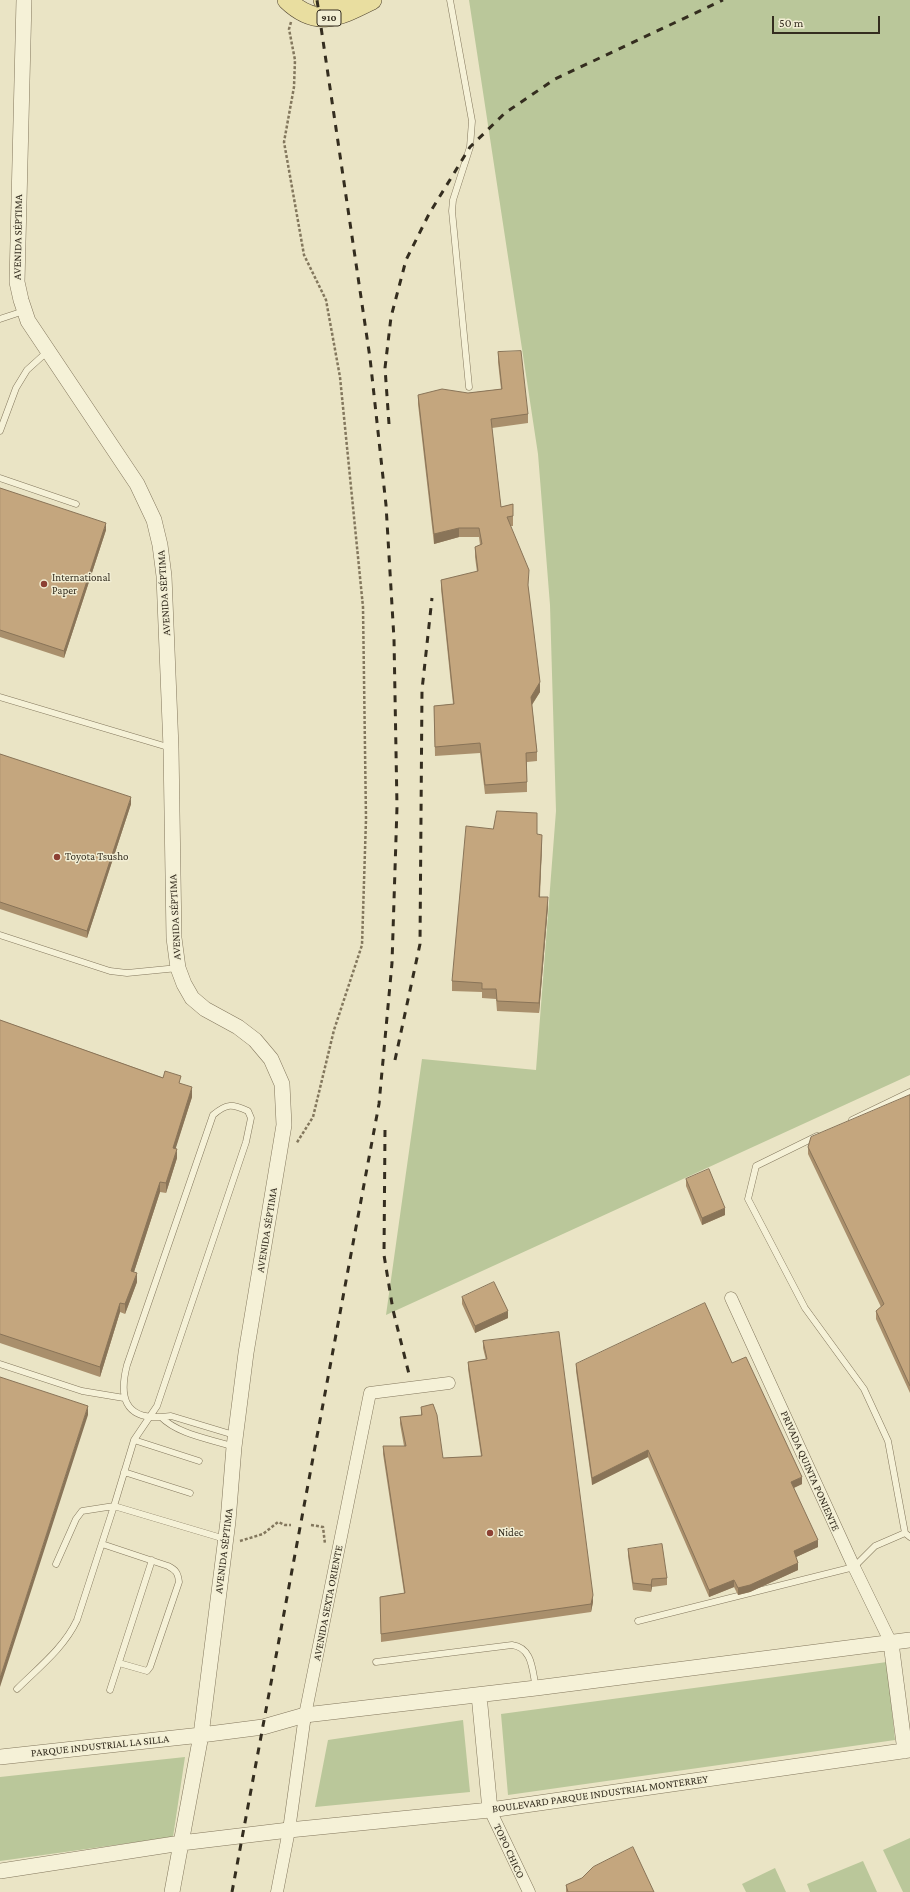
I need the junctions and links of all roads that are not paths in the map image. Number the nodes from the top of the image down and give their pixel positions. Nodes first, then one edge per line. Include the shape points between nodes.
1 (24, 0) edge
2 (323, 0) edge
3 (346, 0) edge
4 (372, 0) edge
5 (450, 0) edge
6 (290, 3) edge
7 (24, 311) junction
8 (0, 319) edge
9 (48, 351) junction
10 (469, 387) dead end
11 (0, 431) edge
12 (0, 478) edge
13 (76, 504) dead end
14 (0, 697) edge
15 (171, 748) junction
16 (0, 935) edge
17 (178, 968) junction
18 (910, 1092) edge
19 (847, 1122) edge
20 (826, 1132) edge
21 (731, 1298) dead end
22 (0, 1364) edge
23 (449, 1383) dead end
24 (124, 1398) junction
25 (161, 1417) junction
26 (150, 1418) junction
27 (134, 1440) junction
28 (235, 1441) junction
29 (199, 1460) dead end
30 (124, 1472) junction
31 (190, 1493) dead end
32 (114, 1506) junction
33 (908, 1535) edge
34 (225, 1539) junction
35 (102, 1544) junction
36 (152, 1560) junction
37 (56, 1564) dead end
38 (854, 1567) junction
39 (638, 1621) dead end
40 (910, 1640) edge
41 (891, 1643) junction
42 (376, 1662) dead end
43 (119, 1663) junction
44 (536, 1688) junction
45 (17, 1689) dead end
46 (110, 1690) dead end
47 (479, 1695) junction
48 (305, 1715) junction
49 (201, 1735) junction
50 (908, 1750) edge
51 (0, 1757) edge
52 (490, 1810) junction
53 (289, 1830) junction
54 (181, 1843) junction
55 (0, 1871) edge
56 (172, 1892) edge
57 (277, 1892) edge
58 (529, 1892) edge

1 - 7 street, AVENIDA SÉPTIMA via 17,282
2 - 3 main road, 910
4 - 6 main road, 910 via 330,18 302,13
5 - 10 lane via 472,121 470,147 453,200 452,211
7 - 8 lane
7 - 9 street, AVENIDA SÉPTIMA
9 - 11 lane via 27,370 16,388
9 - 15 street, AVENIDA SÉPTIMA via 138,484 154,520 164,576
12 - 13 lane
14 - 15 lane
15 - 17 street, AVENIDA SÉPTIMA via 174,938
16 - 17 lane via 110,971 127,973
17 - 28 street, AVENIDA SÉPTIMA via 192,998 255,1040 271,1059 282,1084 284,1125 246,1353
18 - 19 lane
20 - 33 lane via 756,1166 748,1199 805,1308 864,1389 888,1441
21 - 38 street, PRIVADA QUINTA PONIENTE
22 - 24 lane via 82,1391
23 - 48 street, AVENIDA SEXTA ORIENTE via 370,1394
24 - 26 lane via 137,1414
24 - 26 lane via 123,1381 127,1365 214,1115 222,1107 229,1105 248,1110 251,1118 246,1142 157,1406
25 - 26 lane
25 - 28 lane via 170,1416
25 - 28 lane via 180,1430
26 - 27 lane
27 - 29 lane
27 - 30 lane
28 - 34 street, AVENIDA SÉPTIMA
30 - 31 lane
30 - 32 lane
32 - 34 lane
32 - 35 lane
32 - 37 lane via 82,1511
33 - 38 lane via 875,1546
34 - 49 street, AVENIDA SÉPTIMA
35 - 36 lane
35 - 45 lane via 71,1631 65,1641
36 - 43 lane
36 - 43 lane via 174,1569 179,1582 150,1667 147,1671
38 - 39 lane
38 - 41 street, PRIVADA QUINTA PONIENTE
40 - 41 street
41 - 44 street
41 - 50 street
42 - 44 lane via 520,1646 528,1656
43 - 46 lane
44 - 47 street
47 - 48 street
47 - 52 street
48 - 49 street, PARQUE INDUSTRIAL LA SILLA via 263,1727
48 - 53 street, AVENIDA SEXTA ORIENTE
49 - 51 street, PARQUE INDUSTRIAL LA SILLA
49 - 54 street, AVENIDA SÉPTIMA
50 - 52 street, BOULEVARD PARQUE INDUSTRIAL MONTERREY
52 - 53 street, BOULEVARD PARQUE INDUSTRIAL MONTERREY
52 - 58 street, TOPO CHICO
53 - 54 street, BOULEVARD PARQUE INDUSTRIAL MONTERREY
53 - 57 street, AVENIDA SEXTA ORIENTE
54 - 55 street
54 - 56 street, AVENIDA SÉPTIMA

